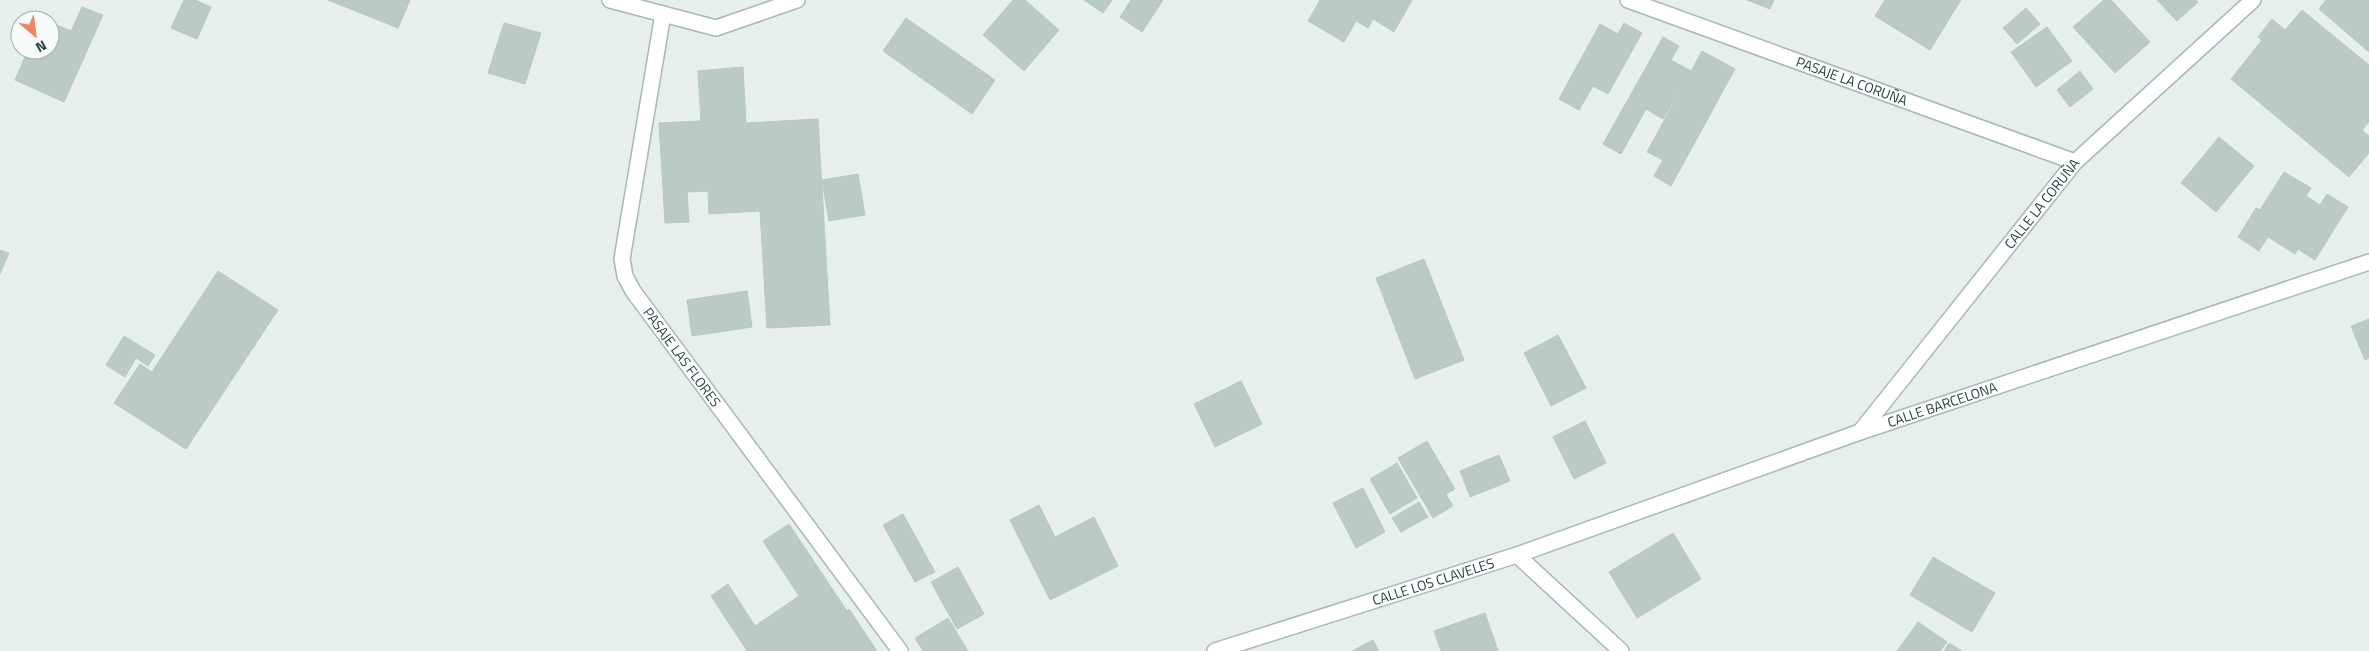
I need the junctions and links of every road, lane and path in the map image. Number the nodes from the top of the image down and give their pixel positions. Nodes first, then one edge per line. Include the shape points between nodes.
1 (610, 0) edge
2 (798, 0) edge
3 (1628, 0) edge
4 (2253, 0) edge
5 (663, 14) junction
6 (2075, 162) junction
7 (2369, 262) edge
8 (1860, 432) junction
9 (1517, 555) junction
10 (900, 651) edge
11 (1215, 651) edge
12 (1621, 651) edge

1 - 5 street
2 - 5 street via 716,28
3 - 6 street, PASAJE LA CORUÑA
4 - 6 street, CALLE LA CORUÑA
5 - 10 street, PASAJE LAS FLORES via 622,259 625,276
6 - 8 street, CALLE LA CORUÑA
7 - 8 street, CALLE BARCELONA
8 - 9 street, CALLE BARCELONA
9 - 11 street, CALLE LOS CLAVELES
9 - 12 street

